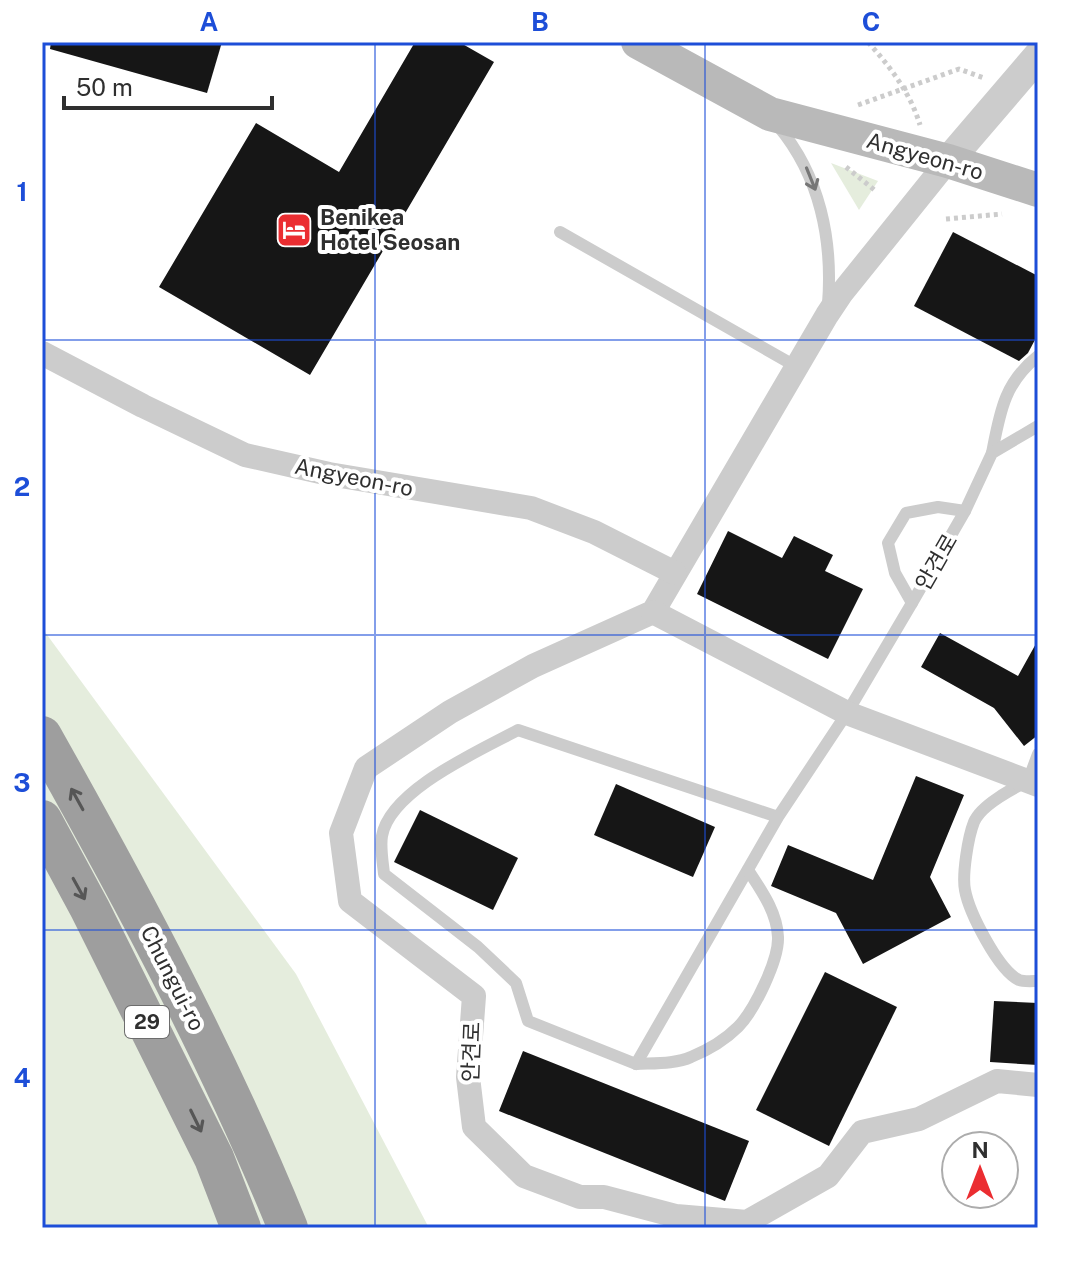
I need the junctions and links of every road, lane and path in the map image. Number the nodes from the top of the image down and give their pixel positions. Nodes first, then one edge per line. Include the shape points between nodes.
1 (638, 42) edge
2 (868, 42) edge
3 (1038, 56) edge
4 (1011, 88) junction
5 (904, 89) junction
6 (770, 114) junction
7 (847, 134) junction
8 (939, 159) junction
9 (1038, 190) edge
10 (877, 192) dead end
11 (1002, 214) dead end
12 (946, 219) dead end
13 (560, 232) dead end
14 (827, 315) junction
15 (42, 353) edge
16 (1038, 356) edge
17 (797, 367) junction
18 (1038, 426) edge
19 (992, 453) junction
20 (965, 511) junction
21 (675, 573) junction
22 (912, 603) junction
23 (653, 612) junction
24 (847, 713) junction
25 (42, 736) edge
26 (1038, 754) edge
27 (1033, 783) edge
28 (778, 817) junction
29 (42, 820) edge
30 (748, 870) junction
31 (1038, 981) edge
32 (636, 1064) junction
33 (1038, 1085) edge
34 (241, 1228) edge
35 (288, 1228) edge

1 - 6 main road, Angyeon-ro
2 - 5 path
3 - 4 street
4 - 5 path via 959,69
4 - 8 street
5 - 7 path via 858,105
5 - 8 path
6 - 7 main road, Angyeon-ro
6 -> 14 lane via 803,161 818,198 828,256
7 - 8 main road, Angyeon-ro
7 - 10 path via 838,160
8 - 9 main road, Angyeon-ro
8 - 14 street
11 - 12 path
13 - 17 lane
14 - 17 street
15 - 21 street, Angyeon-ro via 245,455 531,508 594,532
16 - 19 lane, 안견로 via 1021,370 1001,404
17 - 21 street
18 - 19 lane
19 - 20 lane, 안견로
20 - 22 lane, 안견로
20 - 22 lane via 938,507 906,513 888,543 895,573
21 - 23 street
22 - 24 lane, 안견로
23 - 24 street
23 - 33 street, 안견로 via 533,666 450,712 366,768 341,833 350,901 474,996 468,1077 474,1127 524,1176 580,1197 604,1197 676,1216 747,1222 828,1176 862,1132 919,1119 997,1081
24 - 27 street
24 - 28 lane, 안견로
35 -> 25 highway, Chungui-ro / 29 via 184,997
26 - 27 lane
27 - 31 lane via 1005,792 975,819 964,888 975,921 999,961 1019,980
28 - 30 lane, 안견로
28 - 32 lane via 518,730 403,799 382,835 384,874 516,983 528,1021
29 -> 34 highway, Chungui-ro / 29 via 182,1091
30 - 32 lane, 안견로
30 - 32 lane via 768,901 778,938 772,967 755,1002 740,1025 688,1059

